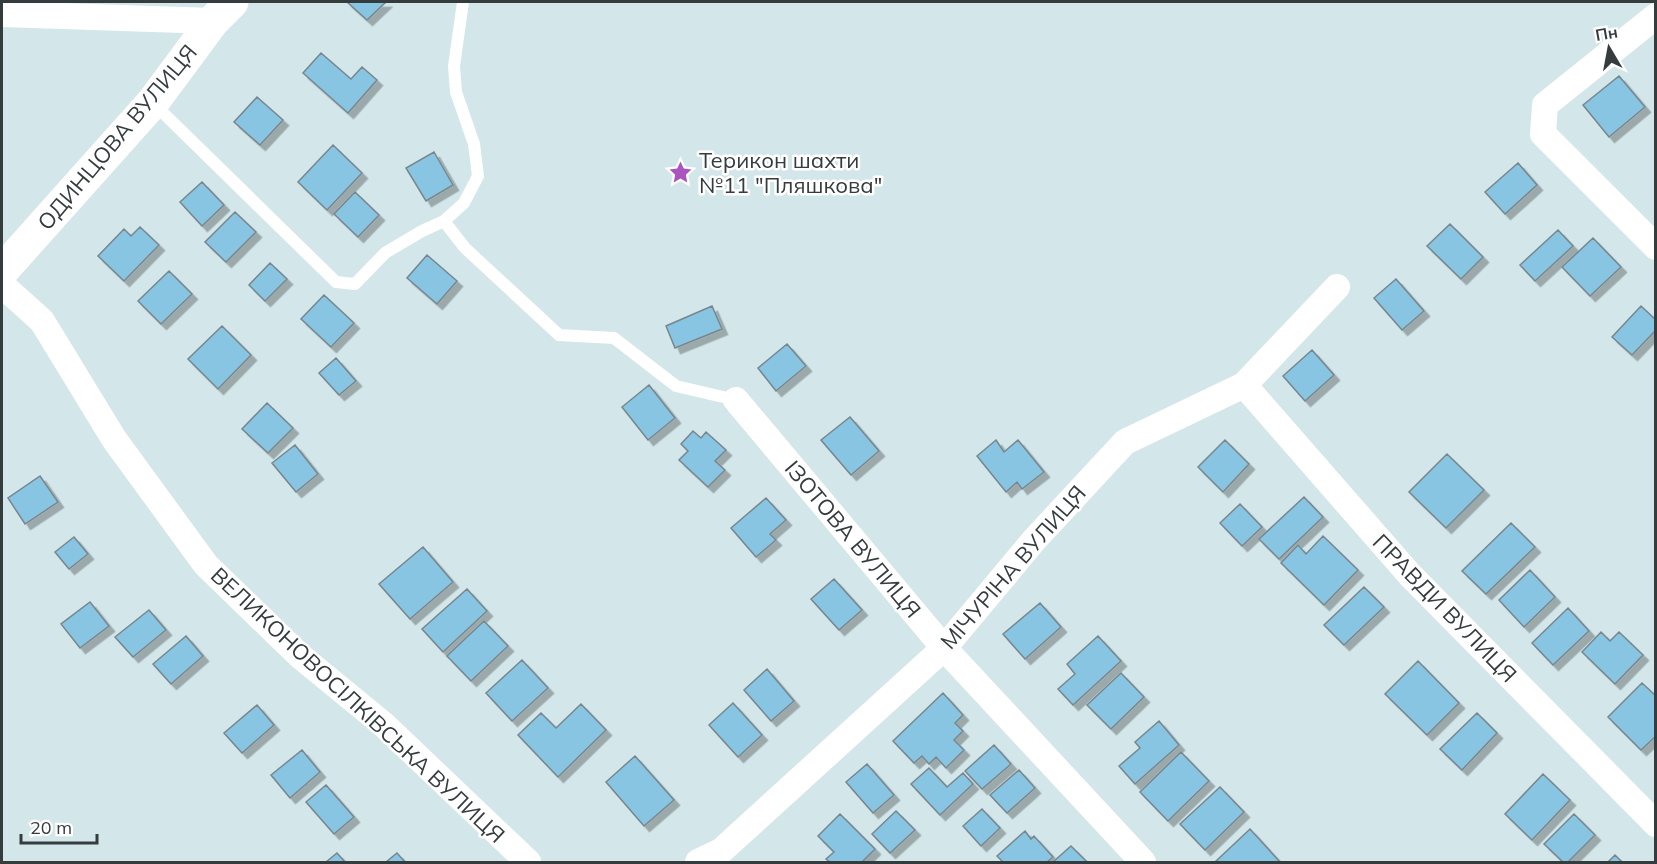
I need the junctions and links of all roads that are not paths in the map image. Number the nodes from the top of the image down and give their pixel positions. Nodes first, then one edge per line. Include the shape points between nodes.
1 (463, 2) edge
2 (223, 11) edge
3 (2, 14) edge
4 (1656, 16) edge
5 (153, 102) junction
6 (444, 222) junction
7 (1656, 247) edge
8 (2, 271) edge
9 (2, 285) edge
10 (1337, 287) dead end
11 (1244, 385) junction
12 (736, 400) joint
13 (944, 648) junction
14 (1656, 824) edge
15 (528, 862) edge
16 (698, 862) edge
17 (1143, 862) edge

1 - 6 lane via 454,66 456,92 474,144 478,176 464,203
2 - 3 street
2 - 5 main road, ОДИНЦОВА ВУЛИЦЯ
4 - 7 street via 1545,105 1543,134
5 - 6 lane via 336,282 355,284 384,253
5 - 8 main road, ОДИНЦОВА ВУЛИЦЯ
6 - 12 lane via 465,248 559,335 614,338 676,386
9 - 15 street, ВЕЛИКОНОВОСІЛКІВСЬКА ВУЛИЦЯ via 42,321 114,440 206,565 300,656 383,724
10 - 11 street, МІЧУРІНА ВУЛИЦЯ
11 - 13 street, МІЧУРІНА ВУЛИЦЯ via 1125,442 1035,538
11 - 14 street, ПРАВДИ ВУЛИЦЯ via 1410,575
12 - 13 street, ІЗОТОВА ВУЛИЦЯ
13 - 16 street, МІЧУРІНА ВУЛИЦЯ via 721,851
13 - 17 street, ІЗОТОВА ВУЛИЦЯ

